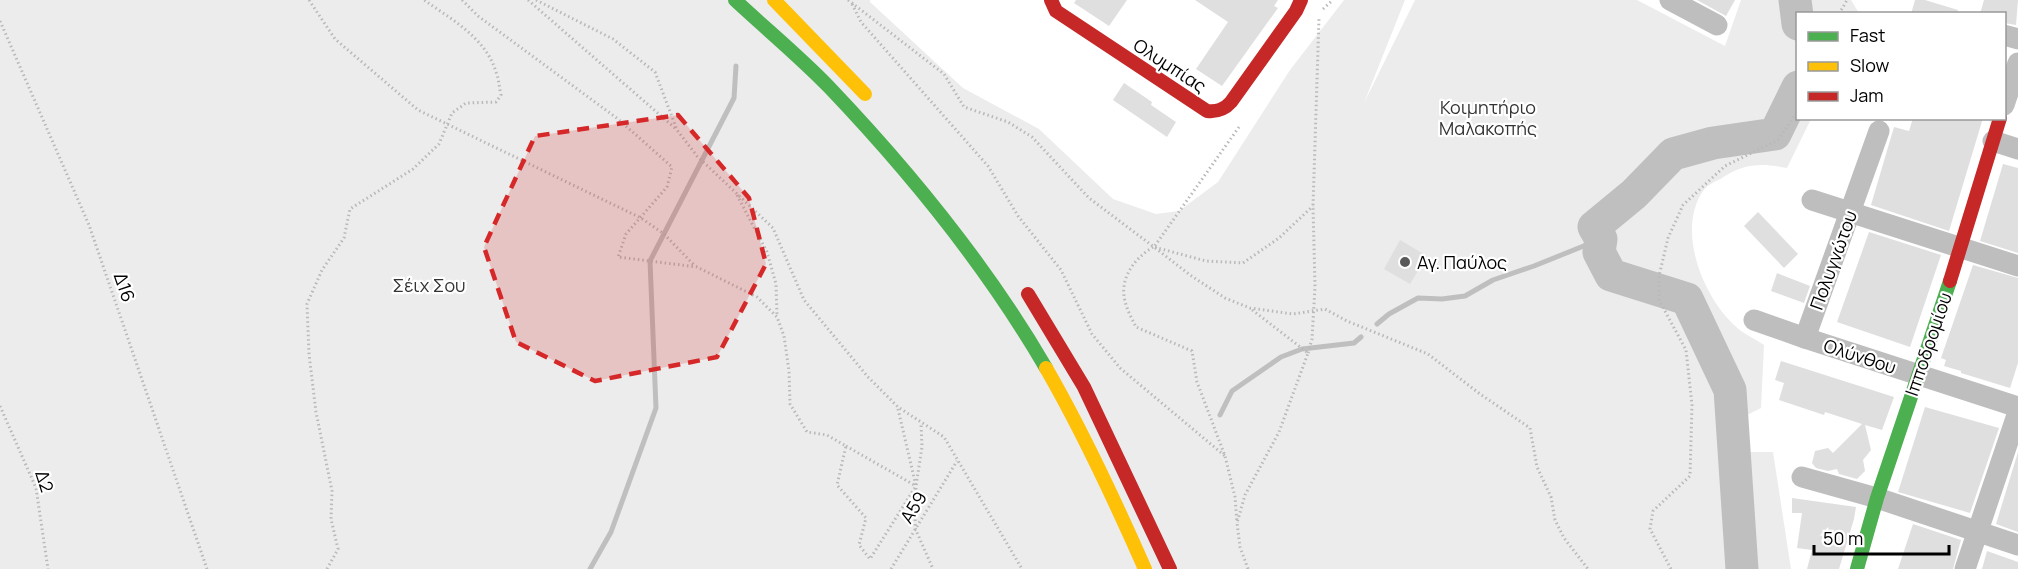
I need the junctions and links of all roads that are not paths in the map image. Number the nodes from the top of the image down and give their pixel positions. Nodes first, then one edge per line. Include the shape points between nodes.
1 (735, 0) edge
2 (774, 0) edge
3 (1051, 0) edge
4 (1301, 0) edge
5 (1670, 0) edge
6 (1717, 25) dead end
7 (2018, 63) edge
8 (2006, 99) edge
9 (873, 103) dead end
10 (1999, 120) edge
11 (1879, 131) dead end
12 (1993, 141) junction
13 (2018, 149) edge
14 (1812, 200) dead end
15 (1850, 212) junction
16 (1961, 248) junction
17 (2018, 266) edge
18 (1017, 279) dead end
19 (1754, 320) dead end
20 (1805, 338) junction
21 (1917, 375) junction
22 (2018, 407) edge
23 (2018, 412) edge
24 (1802, 477) dead end
25 (1877, 498) junction
26 (1978, 532) junction
27 (2018, 545) edge
28 (1145, 569) edge
29 (1170, 569) edge
30 (1857, 569) edge
31 (1965, 569) edge

1 - 28 main road via 828,86 940,211 993,283 1065,401
2 - 9 main road
3 - 4 main road, Ολυμπίας via 1056,11 1208,111 1216,112 1231,102
5 - 6 street
7 - 8 street
10 - 12 main road, Ιπποδρομίου
11 - 15 street, Πολυγνώτου
12 - 13 street
12 - 16 main road, Ιπποδρομίου
14 - 15 street
15 - 16 street
15 - 20 street, Πολυγνώτου
16 - 17 street
16 - 21 main road, Ιπποδρομίου
18 - 29 main road via 1084,387
19 - 20 street
20 - 21 street, Ολύνθου
21 - 22 street, Ολύνθου
21 - 25 main road, Ιπποδρομίου
23 - 26 street
24 - 25 street
25 - 26 street
25 - 30 main road, Ιπποδρομίου
26 - 27 street
26 - 31 street

